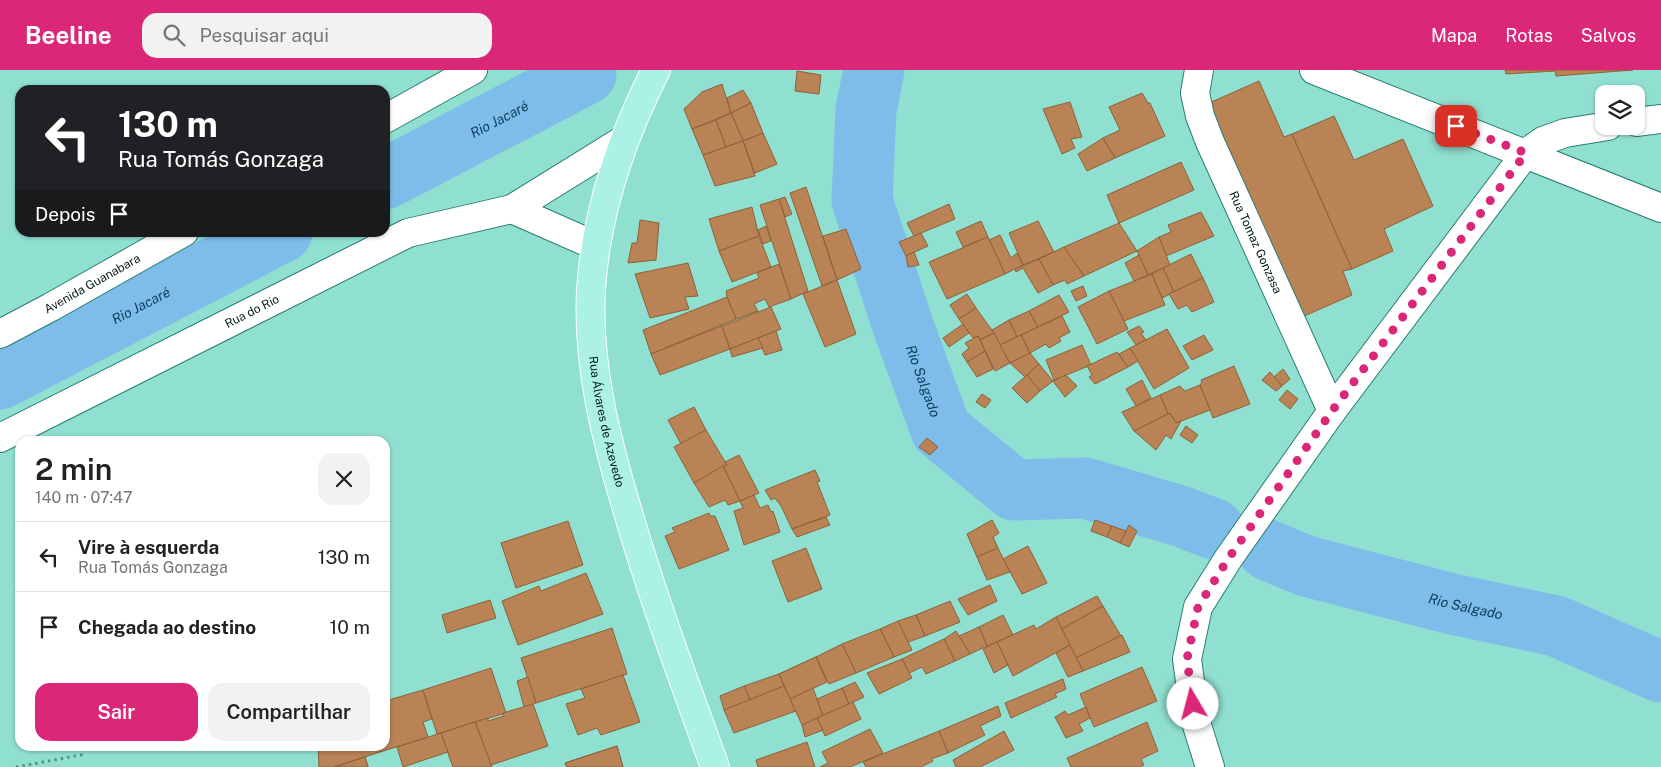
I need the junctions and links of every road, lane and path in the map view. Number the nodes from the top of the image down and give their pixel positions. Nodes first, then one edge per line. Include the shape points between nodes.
1 (473, 70) edge
2 (1199, 70) edge
3 (1314, 70) edge
4 (651, 80) edge
5 (390, 116) edge
6 (1661, 119) edge
7 (1645, 121) edge
8 (1595, 128) edge
9 (625, 139) junction
10 (1526, 153) junction
11 (1661, 208) edge
12 (512, 209) junction
13 (175, 237) edge
14 (596, 246) junction
15 (0, 334) edge
16 (1332, 411) junction
17 (0, 438) edge
18 (86, 754) dead end
19 (16, 767) edge
20 (715, 767) edge
21 (1210, 767) edge

1 - 5 street
2 - 16 street, Rua Tomaz Gonzasa via 1195,93 1203,124
3 - 10 street
4 - 9 main road, Rua Álvares de Azevedo
6 - 7 street
8 - 10 street via 1565,133 1543,141
9 - 12 street, Rua do Rio
9 - 14 main road, Rua Álvares de Azevedo via 609,185
10 - 11 street
10 - 16 street
12 - 14 street
12 - 17 street, Rua do Rio via 408,233
13 - 15 street, Avenida Guanabara
14 - 20 main road, Rua Álvares de Azevedo via 591,290 592,344 613,464 653,595
16 - 21 street via 1198,607 1187,659 1195,719
18 - 19 path

